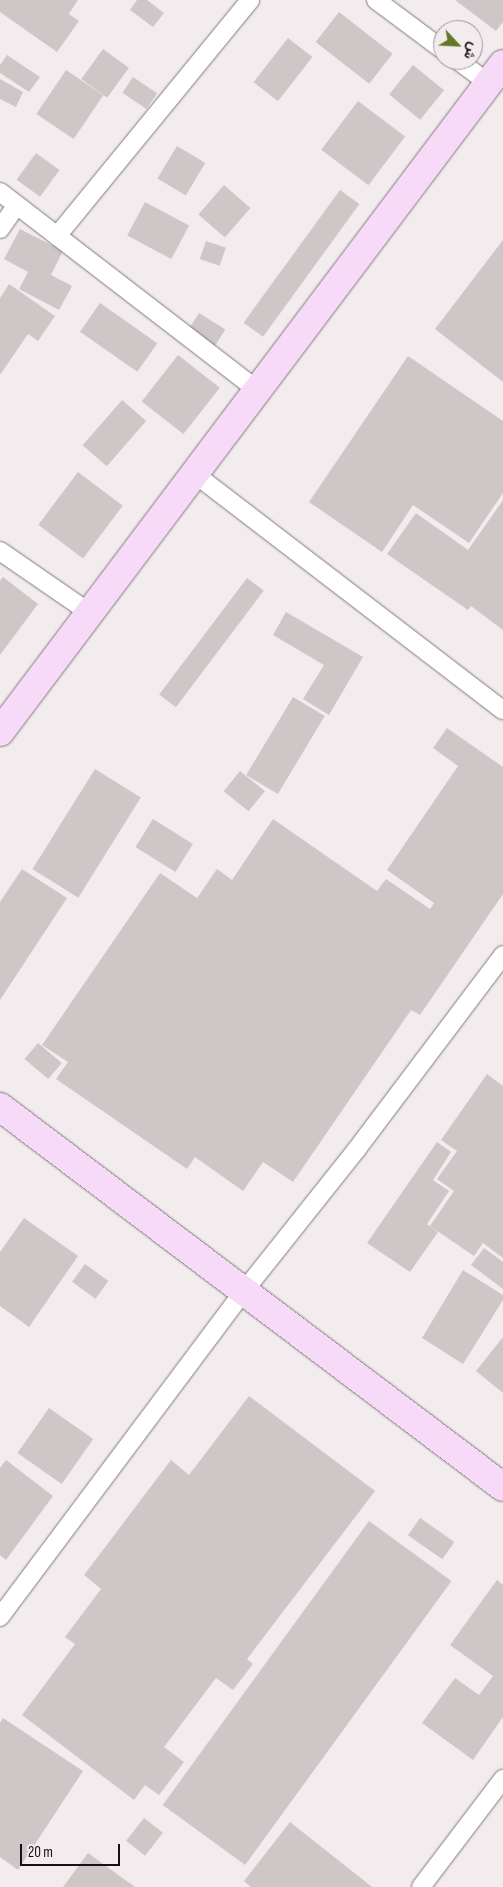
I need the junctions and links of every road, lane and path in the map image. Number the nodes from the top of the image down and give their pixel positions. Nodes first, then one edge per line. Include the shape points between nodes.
1 (250, 0) edge
2 (376, 0) edge
3 (433, 43) edge
4 (483, 69) edge
5 (496, 74) edge
6 (0, 192) edge
7 (17, 205) junction
8 (0, 229) edge
9 (57, 236) junction
10 (257, 390) junction
11 (195, 474) junction
12 (0, 551) edge
13 (90, 613) junction
14 (503, 710) edge
15 (0, 732) edge
16 (503, 955) edge
17 (0, 1107) edge
18 (244, 1291) junction
19 (503, 1487) edge
20 (0, 1617) edge
21 (503, 1779) edge
22 (421, 1887) edge

1 - 9 lane
2 - 3 lane
4 - 5 lane
5 - 10 street
6 - 7 lane
7 - 8 lane
7 - 9 lane
9 - 10 lane
10 - 11 street
11 - 13 street
11 - 14 lane
12 - 13 lane
13 - 15 street
16 - 18 lane via 357,1149
17 - 18 street
18 - 19 street
18 - 20 lane
21 - 22 lane

